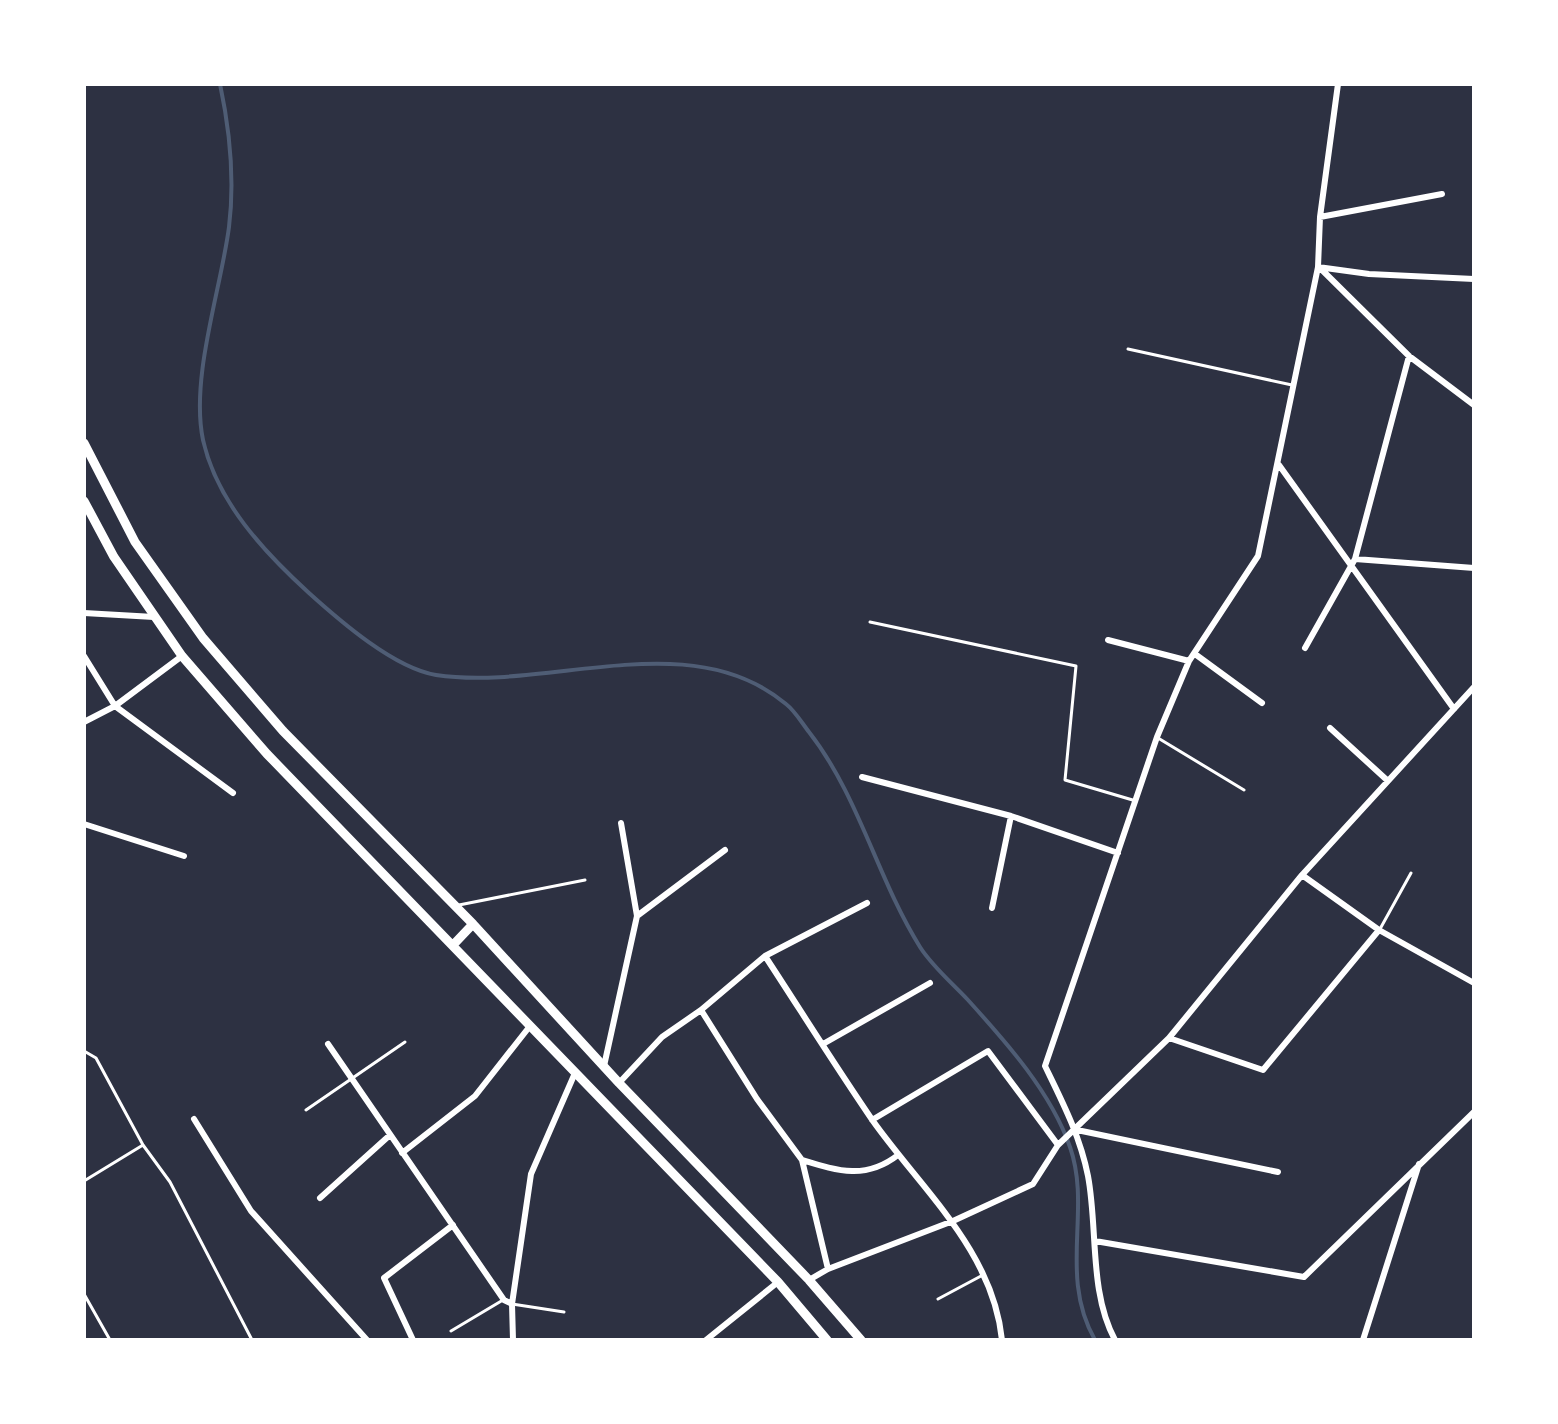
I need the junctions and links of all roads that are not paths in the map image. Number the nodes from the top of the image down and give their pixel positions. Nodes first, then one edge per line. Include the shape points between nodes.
1 (1338, 84) edge
2 (1442, 194) dead end
3 (1320, 217) junction
4 (1318, 267) junction
5 (1474, 279) edge
6 (1128, 349) dead end
7 (1409, 356) junction
8 (1296, 386) junction
9 (1474, 405) edge
10 (84, 443) edge
11 (1278, 465) junction
12 (84, 501) edge
13 (1355, 559) junction
14 (1474, 568) edge
15 (1350, 569) junction
16 (84, 613) edge
17 (154, 617) junction
18 (870, 622) dead end
19 (1108, 640) dead end
20 (1305, 648) dead end
21 (1195, 654) junction
22 (84, 656) edge
23 (182, 656) junction
24 (1189, 661) junction
25 (1474, 687) edge
26 (1262, 703) dead end
27 (115, 706) junction
28 (1454, 709) junction
29 (84, 722) edge
30 (1330, 728) dead end
31 (1157, 737) junction
32 (862, 777) dead end
33 (1388, 781) junction
34 (1244, 790) dead end
35 (233, 793) dead end
36 (1136, 801) junction
37 (1011, 816) junction
38 (621, 823) dead end
39 (84, 824) edge
40 (725, 850) dead end
41 (1118, 853) junction
42 (184, 856) dead end
43 (1411, 873) dead end
44 (1302, 875) junction
45 (585, 880) dead end
46 (867, 903) dead end
47 (455, 906) junction
48 (992, 908) dead end
49 (637, 916) junction
50 (473, 924) junction
51 (1379, 930) junction
52 (454, 944) junction
53 (765, 956) junction
54 (930, 983) dead end
55 (1474, 983) edge
56 (701, 1010) junction
57 (530, 1026) junction
58 (1169, 1038) junction
59 (405, 1042) dead end
60 (328, 1044) dead end
61 (823, 1044) junction
62 (84, 1051) edge
63 (604, 1066) junction
64 (575, 1073) junction
65 (351, 1077) junction
66 (619, 1083) junction
67 (306, 1110) dead end
68 (1474, 1112) edge
69 (194, 1119) dead end
70 (872, 1120) junction
71 (1077, 1130) junction
72 (390, 1135) junction
73 (143, 1145) junction
74 (1058, 1145) junction
75 (402, 1153) junction
76 (898, 1155) junction
77 (802, 1160) junction
78 (1419, 1163) junction
79 (1278, 1172) dead end
80 (84, 1181) edge
81 (320, 1198) dead end
82 (953, 1221) junction
83 (453, 1225) junction
84 (1095, 1241) junction
85 (828, 1269) junction
86 (983, 1275) junction
87 (809, 1280) junction
88 (778, 1282) junction
89 (84, 1294) edge
90 (938, 1299) dead end
91 (504, 1300) junction
92 (512, 1304) junction
93 (564, 1312) dead end
94 (451, 1331) dead end
95 (110, 1340) edge
96 (252, 1340) edge
97 (367, 1340) edge
98 (413, 1340) edge
99 (513, 1340) edge
100 (706, 1340) edge
101 (827, 1340) edge
102 (861, 1340) edge
103 (1002, 1340) edge
104 (1115, 1340) edge
105 (1363, 1340) edge

1 - 3 street
2 - 3 street
3 - 4 street
4 - 5 street
4 - 7 street
4 - 8 street
6 - 8 lane
7 - 9 street
7 - 13 street
8 - 11 street
10 - 47 main road via 135,542 203,638 283,731
11 - 15 street
11 - 21 street via 1258,556
12 - 17 main road
13 - 14 street
13 - 15 street
15 - 20 street
15 - 28 street
16 - 17 street
17 - 23 main road
18 - 36 lane via 1076,666 1065,780
19 - 24 street
21 - 24 street
21 - 26 street
22 - 27 street
23 - 27 street
23 - 52 main road via 267,754
24 - 31 street
25 - 28 street
27 - 29 street
27 - 35 street
28 - 33 street
30 - 33 street
31 - 34 lane
31 - 36 street
32 - 37 street
33 - 44 street
36 - 41 street
37 - 41 street
37 - 48 street
38 - 49 street
39 - 42 street
40 - 49 street
41 - 71 street via 1045,1066
43 - 51 lane
44 - 51 street
44 - 58 street
45 - 47 lane
46 - 53 street
47 - 50 main road
49 - 63 street
50 - 52 main road
50 - 63 main road
51 - 55 street
51 - 58 street via 1263,1070
52 - 57 main road
53 - 56 street
53 - 61 street
54 - 61 street
56 - 66 street via 662,1037
56 - 77 street
57 - 64 main road
57 - 75 street via 475,1096
58 - 71 street
59 - 65 lane
60 - 65 street
61 - 70 street
62 - 73 lane via 96,1058
63 - 66 main road
64 - 88 main road
64 - 92 street via 531,1174
65 - 67 lane
65 - 72 street
66 - 87 main road
68 - 78 street
69 - 97 street via 251,1211
70 - 74 street via 988,1051
70 - 76 street
71 - 74 street
71 - 79 street
71 - 84 street
72 - 75 street
72 - 81 street
73 - 80 lane
73 - 96 lane via 170,1182
74 - 82 street via 1033,1184
75 - 83 street
76 - 77 street via 882,1167 848,1174
76 - 82 street
77 - 85 street
78 - 84 street via 1304,1277
78 - 105 street
82 - 85 street
82 - 86 street
83 - 91 street
83 - 98 street via 384,1278
84 - 104 street via 1102,1305
85 - 87 street
86 - 90 lane
86 - 103 street
87 - 102 main road
88 - 100 street
88 - 101 main road
89 - 95 lane
91 - 92 street
91 - 94 lane
92 - 93 lane
92 - 99 street

